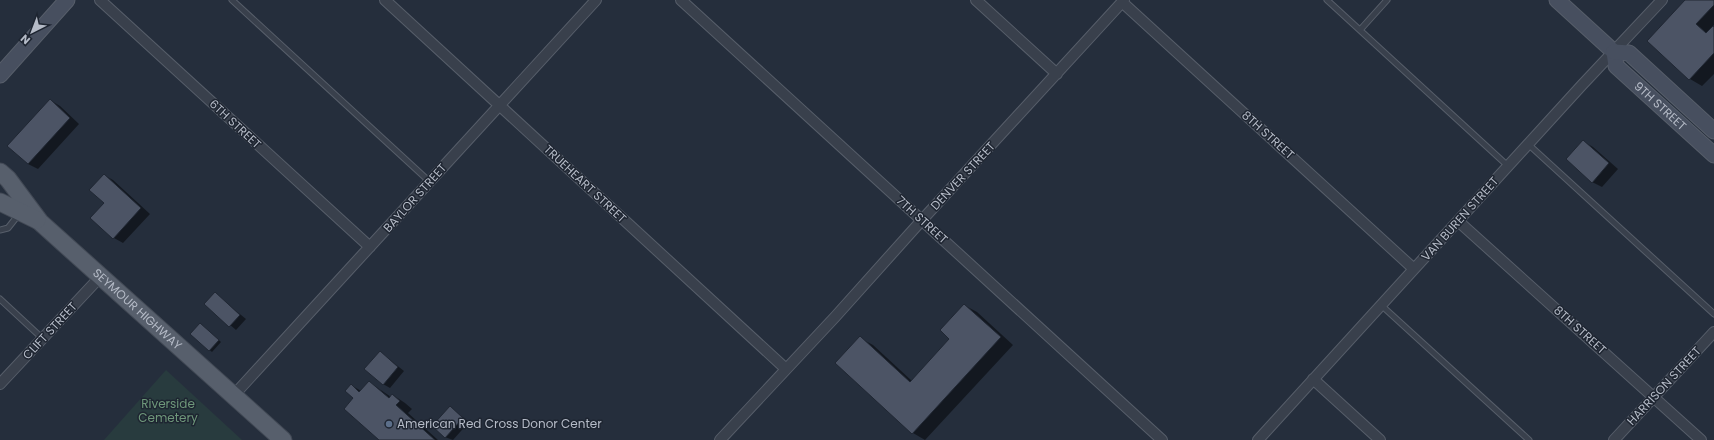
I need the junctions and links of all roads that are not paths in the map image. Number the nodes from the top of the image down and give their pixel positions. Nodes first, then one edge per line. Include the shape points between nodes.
1 (67, 0) edge
2 (100, 0) edge
3 (232, 0) edge
4 (385, 0) edge
5 (596, 0) edge
6 (681, 0) edge
7 (976, 0) edge
8 (1327, 0) edge
9 (1387, 0) edge
10 (1557, 0) edge
11 (1662, 0) edge
12 (1123, 1) edge
13 (1360, 30) junction
14 (1614, 52) junction
15 (1057, 74) junction
16 (0, 75) edge
17 (500, 105) junction
18 (1714, 131) edge
19 (1528, 144) junction
20 (1714, 155) edge
21 (1508, 166) junction
22 (0, 172) edge
23 (430, 182) junction
24 (2, 202) edge
25 (21, 212) junction
26 (922, 220) junction
27 (1458, 221) junction
28 (40, 222) junction
29 (0, 230) edge
30 (370, 247) junction
31 (1414, 269) junction
32 (100, 277) junction
33 (0, 298) edge
34 (1381, 305) junction
35 (1714, 314) edge
36 (1714, 332) edge
37 (42, 338) junction
38 (786, 369) junction
39 (1314, 379) junction
40 (0, 384) edge
41 (234, 395) junction
42 (1654, 397) junction
43 (283, 440) edge
44 (721, 440) edge
45 (1162, 440) edge
46 (1258, 440) edge
47 (1380, 440) edge
48 (1529, 440) edge
49 (1614, 440) edge
50 (1700, 440) edge

1 - 16 street
2 - 30 street, 6TH STREET
3 - 23 lane
4 - 17 street, TRUEHEART STREET
5 - 17 street, BAYLOR STREET
6 - 26 street, 7TH STREET
7 - 15 street
8 - 13 lane
9 - 13 lane
10 - 14 street, 9TH STREET
11 - 14 street, VAN BUREN STREET
12 - 15 street, DENVER STREET
12 - 31 street, 8TH STREET
13 - 21 lane
14 - 18 street, 9TH STREET via 1628,53
14 - 19 street, VAN BUREN STREET
14 - 20 street, 9TH STREET via 1616,66
15 - 26 street, DENVER STREET
17 - 23 street, BAYLOR STREET
17 - 38 street, TRUEHEART STREET
19 - 21 street, VAN BUREN STREET
19 - 35 lane
21 - 27 street, VAN BUREN STREET
22 - 28 main road, SEYMOUR HIGHWAY
23 - 30 street, BAYLOR STREET
24 - 25 main road
25 - 28 main road
25 - 29 lane via 8,228
26 - 38 street, DENVER STREET
26 - 45 street, 7TH STREET
27 - 31 street, VAN BUREN STREET
27 - 42 street, 8TH STREET
28 - 32 main road, SEYMOUR HIGHWAY
30 - 41 street, BAYLOR STREET
31 - 34 street, VAN BUREN STREET
32 - 37 street, CLIFT STREET
32 - 41 main road, SEYMOUR HIGHWAY
33 - 37 lane
34 - 39 street, VAN BUREN STREET
34 - 48 lane
36 - 42 street, HARRISON STREET
37 - 40 street, CLIFT STREET
38 - 44 street, DENVER STREET
39 - 46 street, VAN BUREN STREET
39 - 47 street
41 - 43 main road, SEYMOUR HIGHWAY
42 - 49 street, HARRISON STREET
42 - 50 street, 8TH STREET

